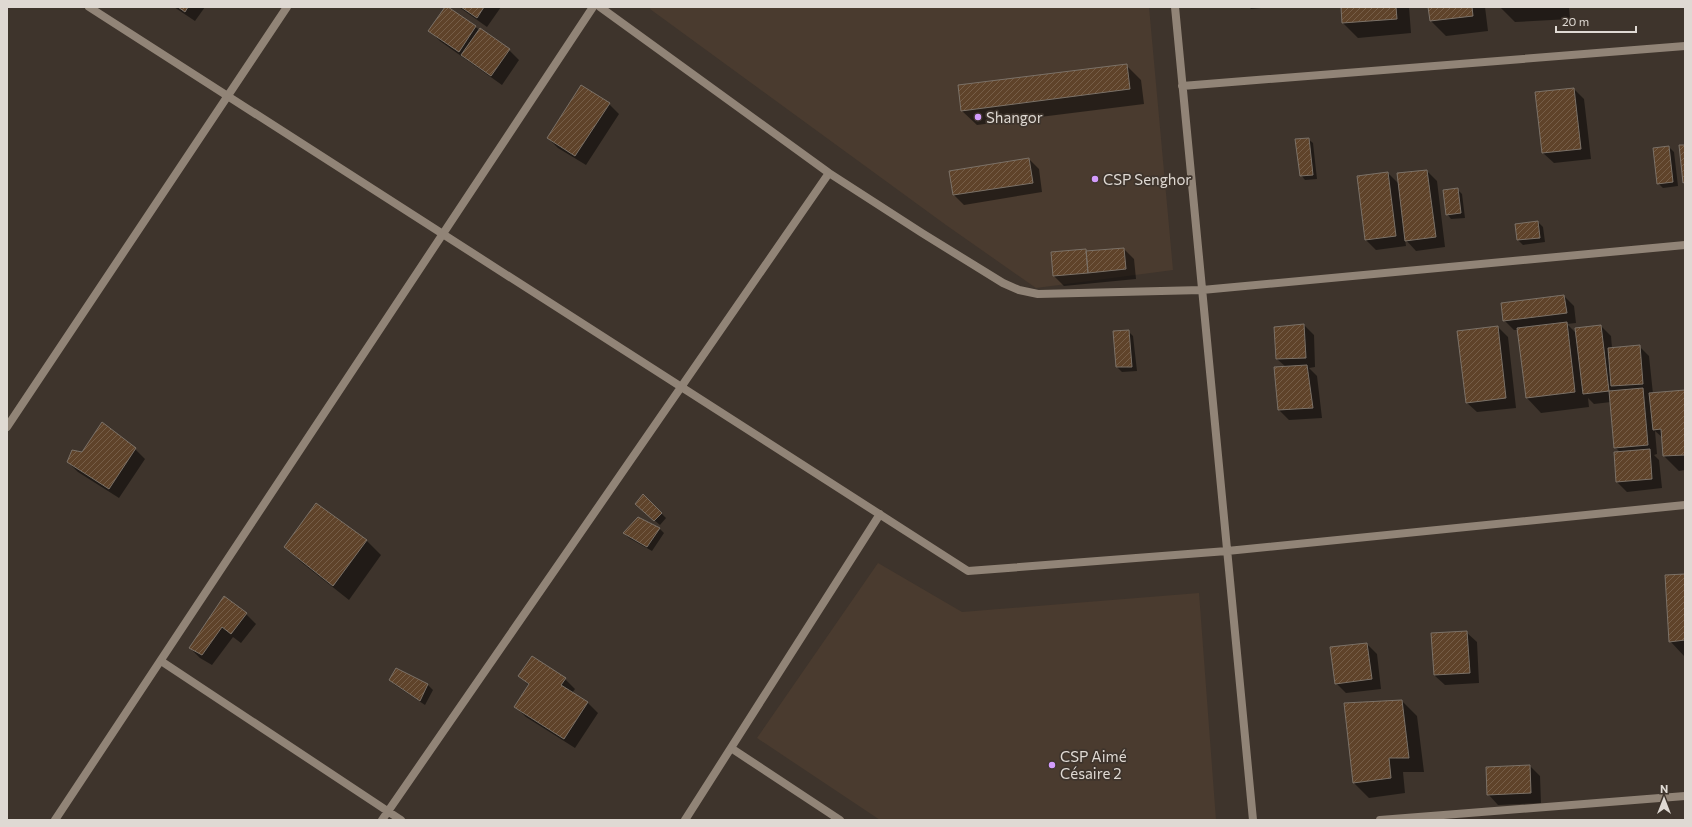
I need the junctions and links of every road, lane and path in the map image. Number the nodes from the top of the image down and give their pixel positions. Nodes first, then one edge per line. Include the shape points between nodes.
1 (89, 7) edge
2 (287, 7) edge
3 (593, 7) edge
4 (600, 7) edge
5 (1175, 7) edge
6 (1685, 46) edge
7 (1182, 86) junction
8 (228, 96) junction
9 (829, 173) junction
10 (443, 234) junction
11 (1685, 245) edge
12 (1202, 290) junction
13 (681, 388) junction
14 (7, 428) edge
15 (1685, 505) edge
16 (880, 514) junction
17 (1227, 551) junction
18 (161, 660) junction
19 (731, 748) junction
20 (1685, 796) edge
21 (388, 811) junction
22 (55, 820) edge
23 (382, 820) edge
24 (401, 820) edge
25 (685, 820) edge
26 (840, 820) edge
27 (1253, 820) edge
28 (1380, 820) edge

1 - 8 street
2 - 8 street
3 - 10 street
4 - 9 street
5 - 7 street
6 - 7 street
7 - 12 street
8 - 10 street
8 - 14 street
9 - 12 street via 1003,283 1019,290 1038,294
9 - 13 street
10 - 13 street
10 - 18 street
11 - 12 street
12 - 17 street
13 - 16 street
13 - 21 street
15 - 17 street
16 - 17 street via 968,571
16 - 19 street
17 - 27 street
18 - 21 street
18 - 22 street
19 - 25 street
19 - 26 street
20 - 28 street
21 - 23 street
21 - 24 street

